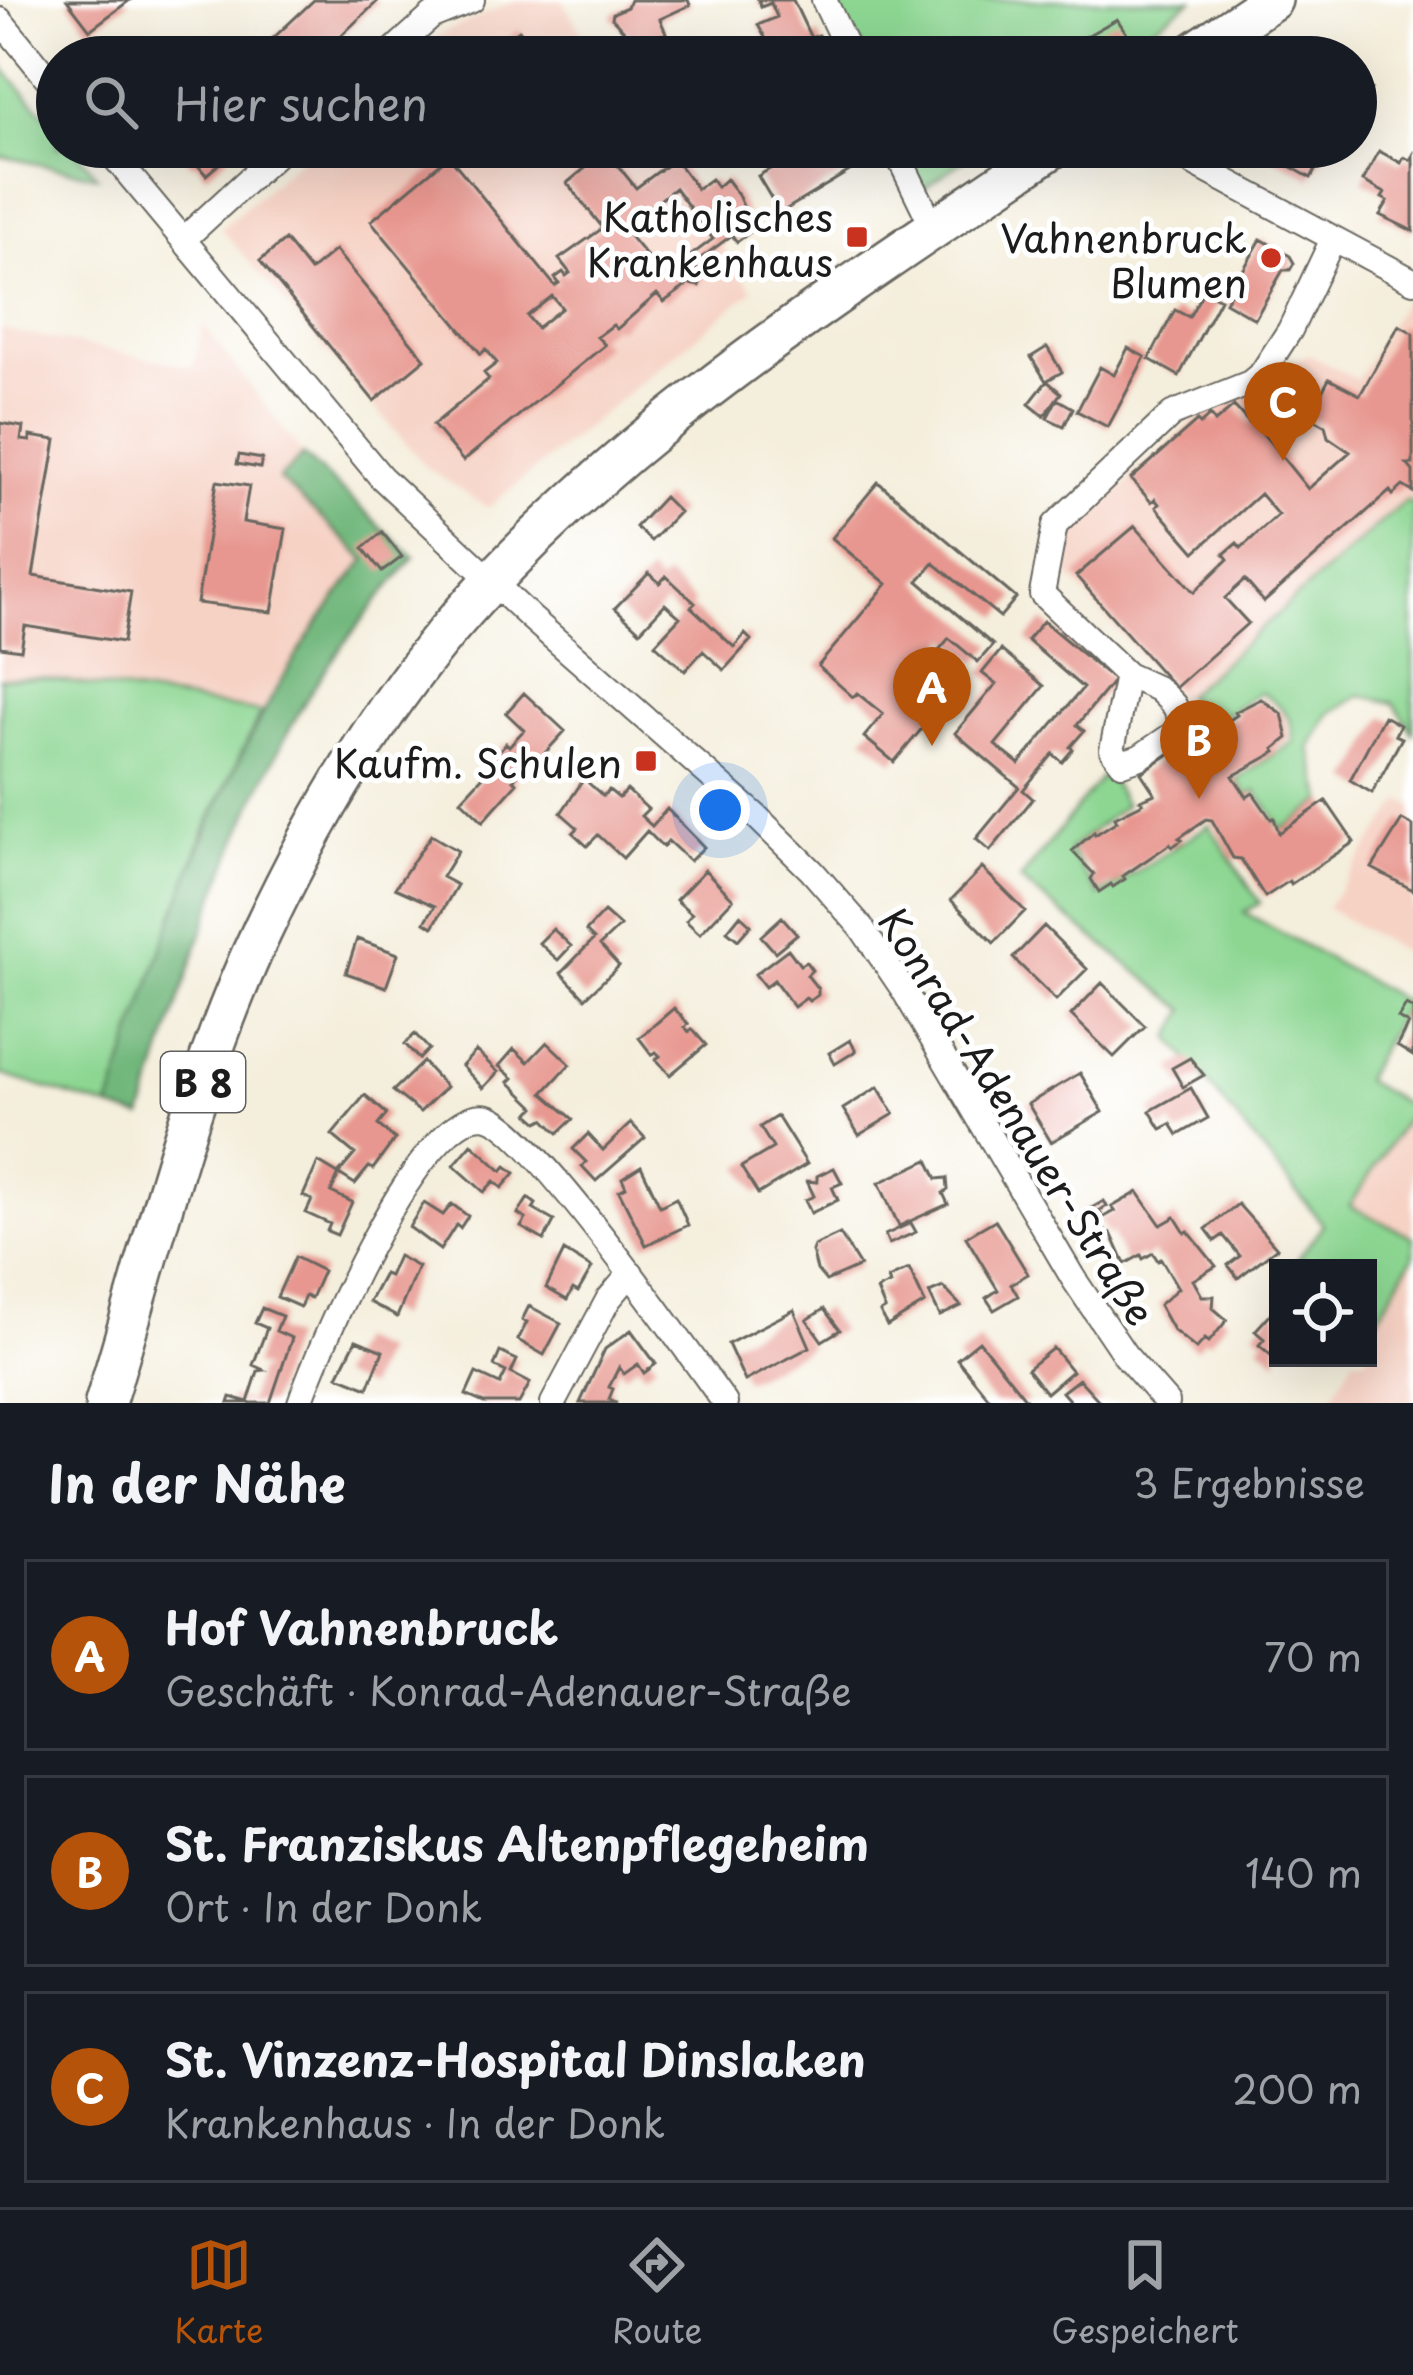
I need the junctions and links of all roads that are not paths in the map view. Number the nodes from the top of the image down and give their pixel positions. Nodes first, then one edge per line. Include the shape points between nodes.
1 (472, 0) edge
2 (824, 0) edge
3 (1272, 0) edge
4 (426, 8) edge
5 (0, 20) edge
6 (403, 36) edge
7 (841, 36) edge
8 (1218, 36) edge
9 (36, 64) edge
10 (124, 168) edge
11 (261, 168) edge
12 (904, 168) edge
13 (1023, 168) edge
14 (1202, 168) edge
15 (934, 229) junction
16 (184, 239) junction
17 (1333, 239) junction
18 (1413, 281) edge
19 (491, 582) junction
20 (1127, 675) dead end
21 (631, 1273) junction
22 (105, 1403) edge
23 (300, 1403) edge
24 (553, 1403) edge
25 (725, 1403) edge
26 (1166, 1403) edge

1 - 4 street
2 - 7 street
3 - 8 main road
4 - 6 street
5 - 9 street
10 - 16 street, Konrad-Adenauer-Straße
11 - 16 street
12 - 15 street
13 - 15 main road, B 8
14 - 17 street
15 - 19 main road, B 8 via 614,464
16 - 19 street, Konrad-Adenauer-Straße via 381,477
17 - 18 street
17 - 20 street via 1262,373 1172,414 1054,525 1042,594
19 - 22 main road, B 8 via 388,707 261,933 216,1042
19 - 26 street, Konrad-Adenauer-Straße via 756,816 861,927 1072,1277
21 - 23 street via 500,1122 468,1119 396,1196
21 - 24 street
21 - 25 street

